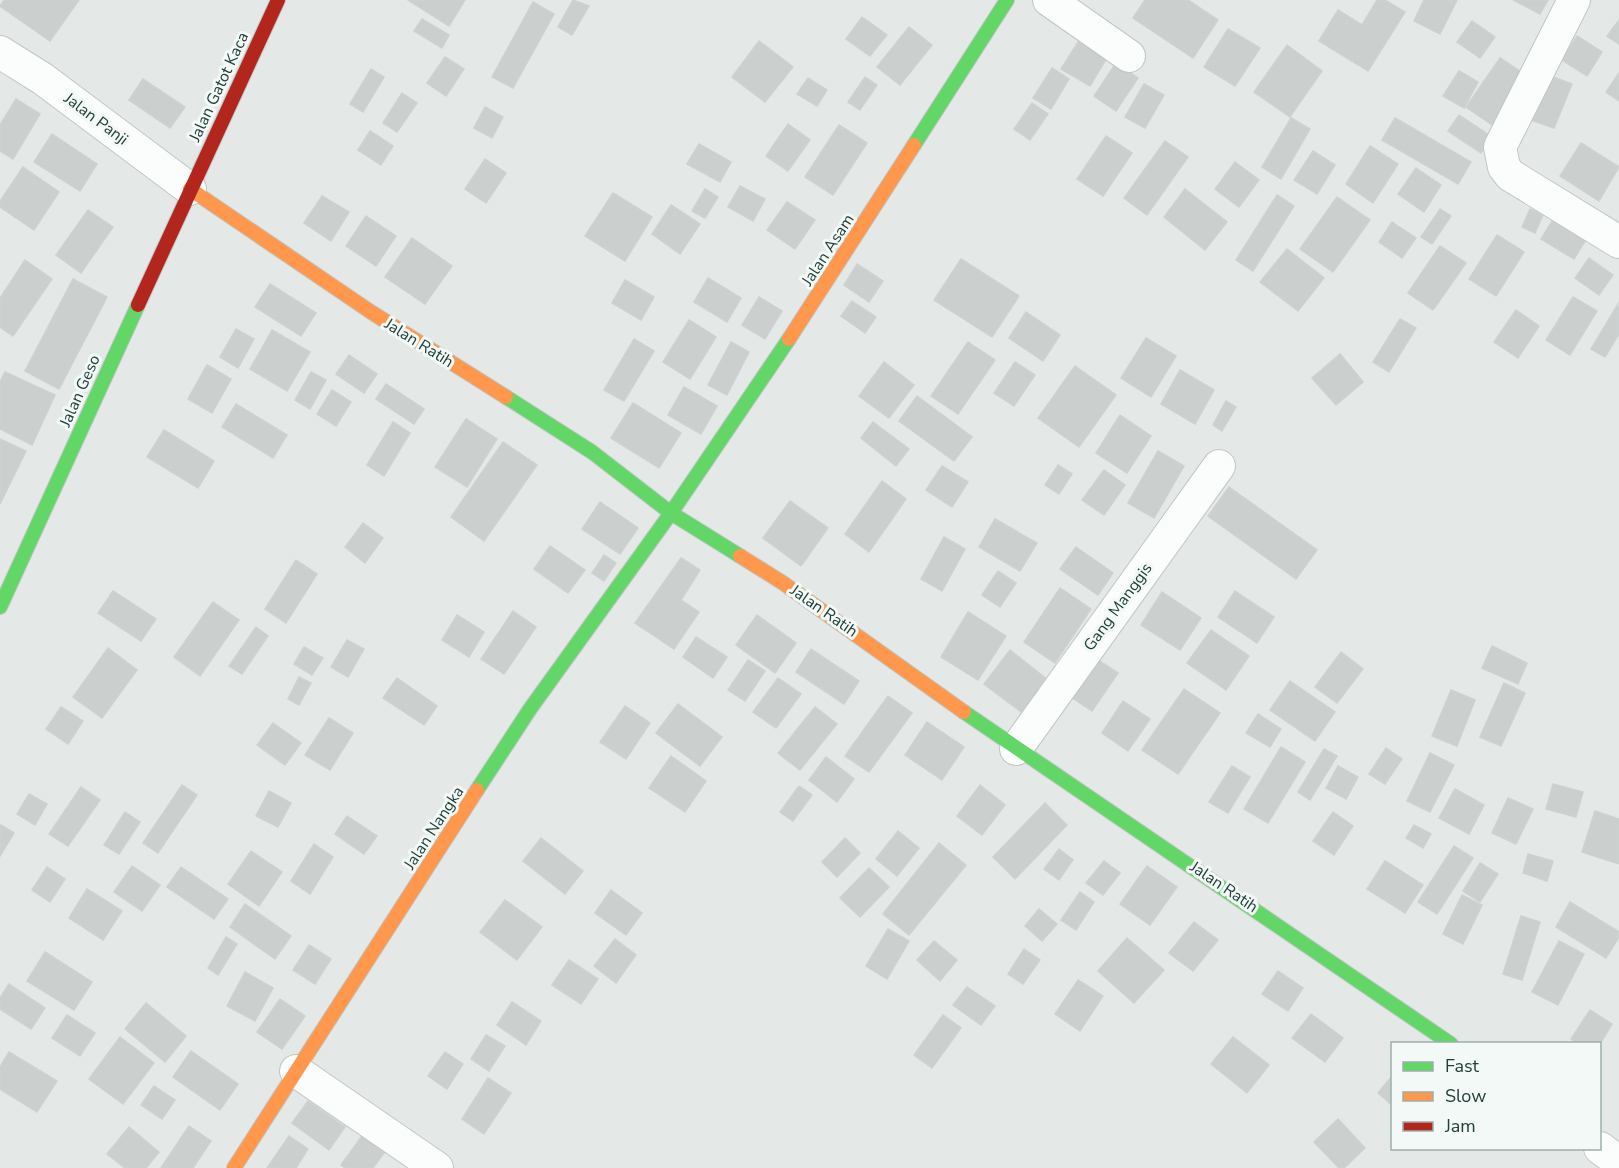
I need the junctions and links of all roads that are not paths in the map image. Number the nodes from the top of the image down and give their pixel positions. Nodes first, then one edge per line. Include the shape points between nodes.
1 (278, 0) edge
2 (1007, 0) edge
3 (1049, 0) edge
4 (1574, 0) edge
5 (0, 52) edge
6 (1129, 56) dead end
7 (190, 189) junction
8 (1619, 242) edge
9 (1219, 466) dead end
10 (671, 513) junction
11 (0, 607) edge
12 (1016, 749) junction
13 (1448, 1042) edge
14 (296, 1071) junction
15 (1601, 1149) edge
16 (1619, 1162) edge
17 (234, 1168) edge
18 (437, 1168) edge

1 - 7 street, Jalan Gatot Kaca
2 - 10 street, Jalan Asam via 830,278
3 - 6 street
4 - 8 street via 1500,147 1502,160 1510,175
5 - 7 street, Jalan Panji via 43,79
7 - 10 street, Jalan Ratih via 371,312 592,452
7 - 11 street, Jalan Geso
9 - 12 street, Gang Manggis
10 - 12 street, Jalan Ratih via 783,582
10 - 14 street, Jalan Nangka via 530,709
12 - 13 street, Jalan Ratih
14 - 17 street, Jalan Nangka
14 - 18 street
15 - 16 street

